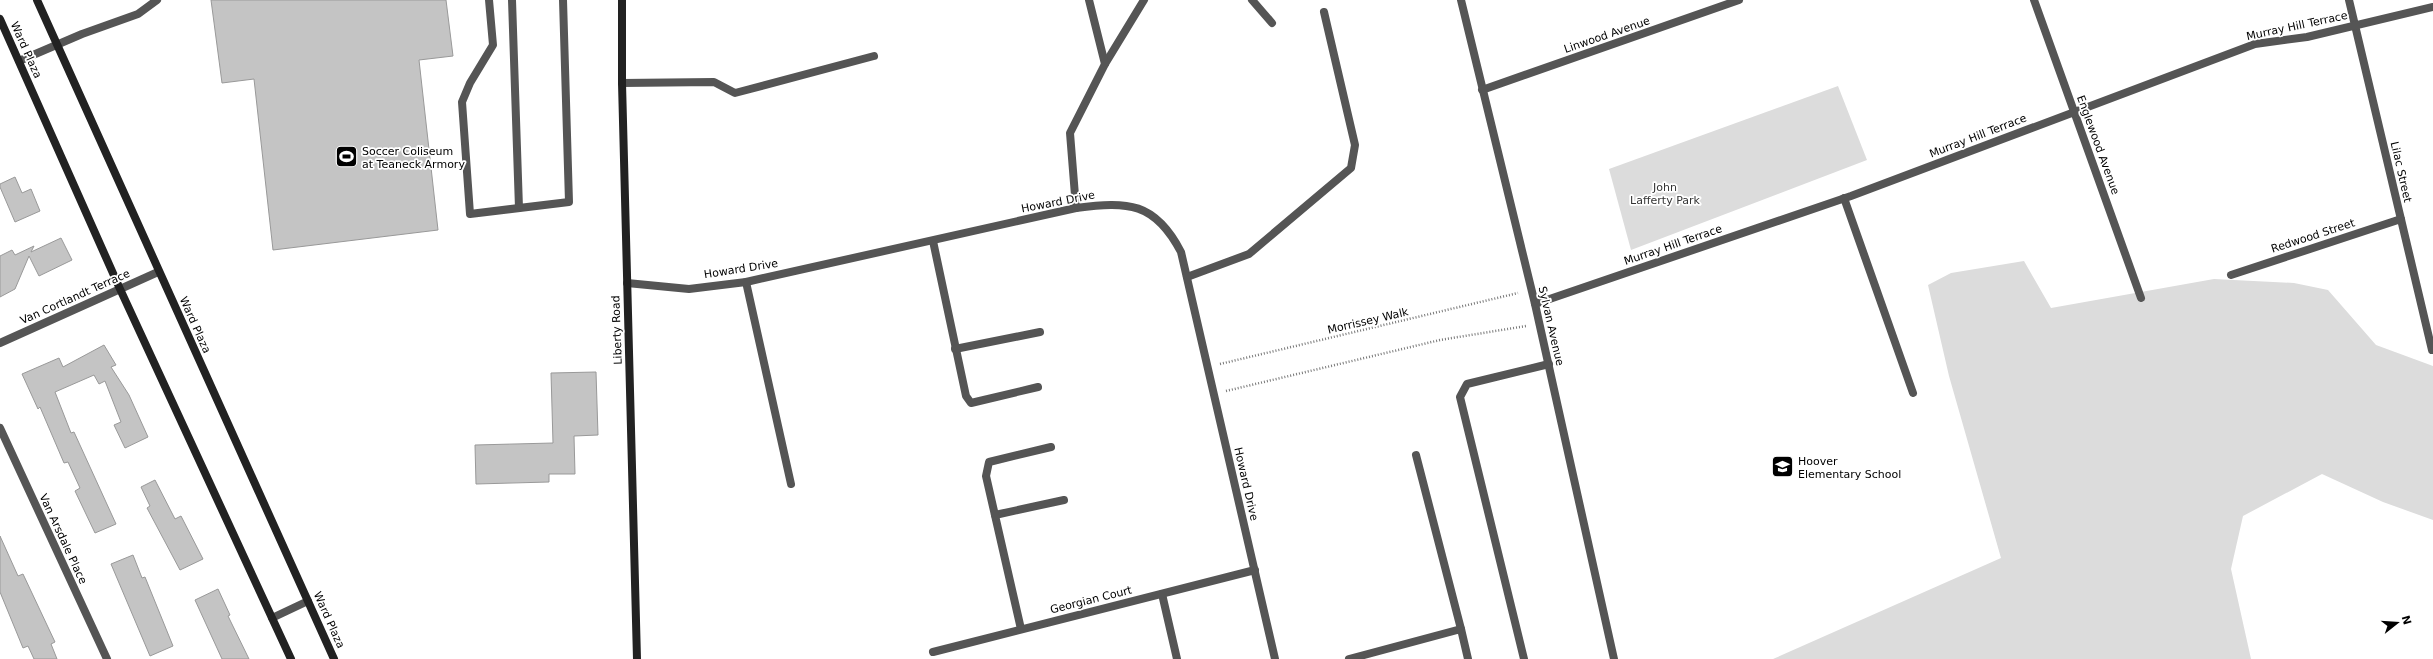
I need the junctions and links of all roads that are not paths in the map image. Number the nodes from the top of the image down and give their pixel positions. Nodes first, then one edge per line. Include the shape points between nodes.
1 (37, 0) edge
2 (157, 0) edge
3 (489, 0) edge
4 (512, 0) edge
5 (563, 0) edge
6 (622, 0) edge
7 (1088, 0) edge
8 (1144, 0) edge
9 (1252, 0) edge
10 (1461, 0) edge
11 (1739, 0) edge
12 (2034, 0) edge
13 (2349, 0) edge
14 (2433, 7) edge
15 (1324, 12) dead end
16 (0, 19) edge
17 (1272, 23) dead end
18 (2355, 25) junction
19 (56, 44) junction
20 (874, 56) dead end
21 (19, 61) junction
22 (1105, 64) junction
23 (622, 83) junction
24 (1482, 90) junction
25 (2074, 112) junction
26 (1844, 198) junction
27 (519, 208) junction
28 (1076, 208) junction
29 (2401, 219) junction
30 (933, 241) junction
31 (158, 272) junction
32 (2231, 275) dead end
33 (1187, 277) junction
34 (746, 282) junction
35 (627, 283) junction
36 (120, 289) junction
37 (2141, 298) dead end
38 (1535, 304) junction
39 (1040, 332) dead end
40 (0, 343) edge
41 (954, 350) junction
42 (2432, 350) edge
43 (1549, 364) junction
44 (1038, 387) dead end
45 (1913, 393) dead end
46 (0, 428) edge
47 (1051, 447) dead end
48 (1416, 455) dead end
49 (791, 484) dead end
50 (1064, 500) dead end
51 (995, 515) junction
52 (1255, 570) junction
53 (1162, 594) junction
54 (308, 601) junction
55 (272, 618) junction
56 (1461, 629) junction
57 (1021, 630) junction
58 (933, 652) dead end
59 (107, 659) edge
60 (291, 659) edge
61 (334, 659) edge
62 (637, 659) edge
63 (1177, 659) edge
64 (1275, 659) edge
65 (1349, 659) edge
66 (1468, 659) edge
67 (1524, 659) edge
68 (1614, 659) edge

1 - 19 street, Ward Plaza
2 - 19 street via 138,14
3 - 27 street via 493,45 470,83 462,102 470,214
4 - 27 street
5 - 27 street via 569,202
6 - 23 street, Liberty Road
7 - 22 street
8 - 22 street
9 - 17 street
10 - 24 street, Sylvan Avenue
11 - 24 street, Linwood Avenue
12 - 25 street, Englewood Avenue
13 - 18 street, Lilac Street
14 - 18 street, Murray Hill Terrace
15 - 33 street via 1355,145 1350,168 1249,254
16 - 21 street, Ward Plaza
18 - 25 street, Murray Hill Terrace via 2307,37 2255,44
18 - 29 street, Lilac Street
19 - 21 street
19 - 31 street, Ward Plaza
20 - 23 street via 734,93 714,82
21 - 36 street, Ward Plaza
22 - 28 street via 1070,132
23 - 35 street, Liberty Road
24 - 38 street, Sylvan Avenue
25 - 26 street, Murray Hill Terrace
25 - 37 street, Englewood Avenue
26 - 38 street, Murray Hill Terrace
26 - 45 street
28 - 30 street, Howard Drive
28 - 33 street, Howard Drive via 1107,204 1133,206 1157,218 1173,236 1182,252
29 - 32 street, Redwood Street
29 - 42 street, Lilac Street
30 - 34 street, Howard Drive
30 - 41 street
31 - 36 street, Van Cortlandt Terrace
31 - 54 street, Ward Plaza
33 - 52 street, Howard Drive
34 - 35 street, Howard Drive via 689,289
34 - 49 street
35 - 62 street, Liberty Road
36 - 40 street, Van Cortlandt Terrace
36 - 55 street, Ward Plaza
38 - 43 street, Sylvan Avenue
39 - 41 street
41 - 44 street via 966,396 971,403
43 - 67 street via 1467,384 1460,397
43 - 68 street, Sylvan Avenue
46 - 59 street, Van Arsdale Place
47 - 51 street via 989,462 986,476
48 - 56 street
50 - 51 street
51 - 57 street
52 - 53 street, Georgian Court
52 - 64 street, Howard Drive
53 - 57 street, Georgian Court
53 - 63 street
54 - 55 street
54 - 61 street, Ward Plaza
55 - 60 street, Ward Plaza
56 - 65 street
56 - 66 street
57 - 58 street, Georgian Court

